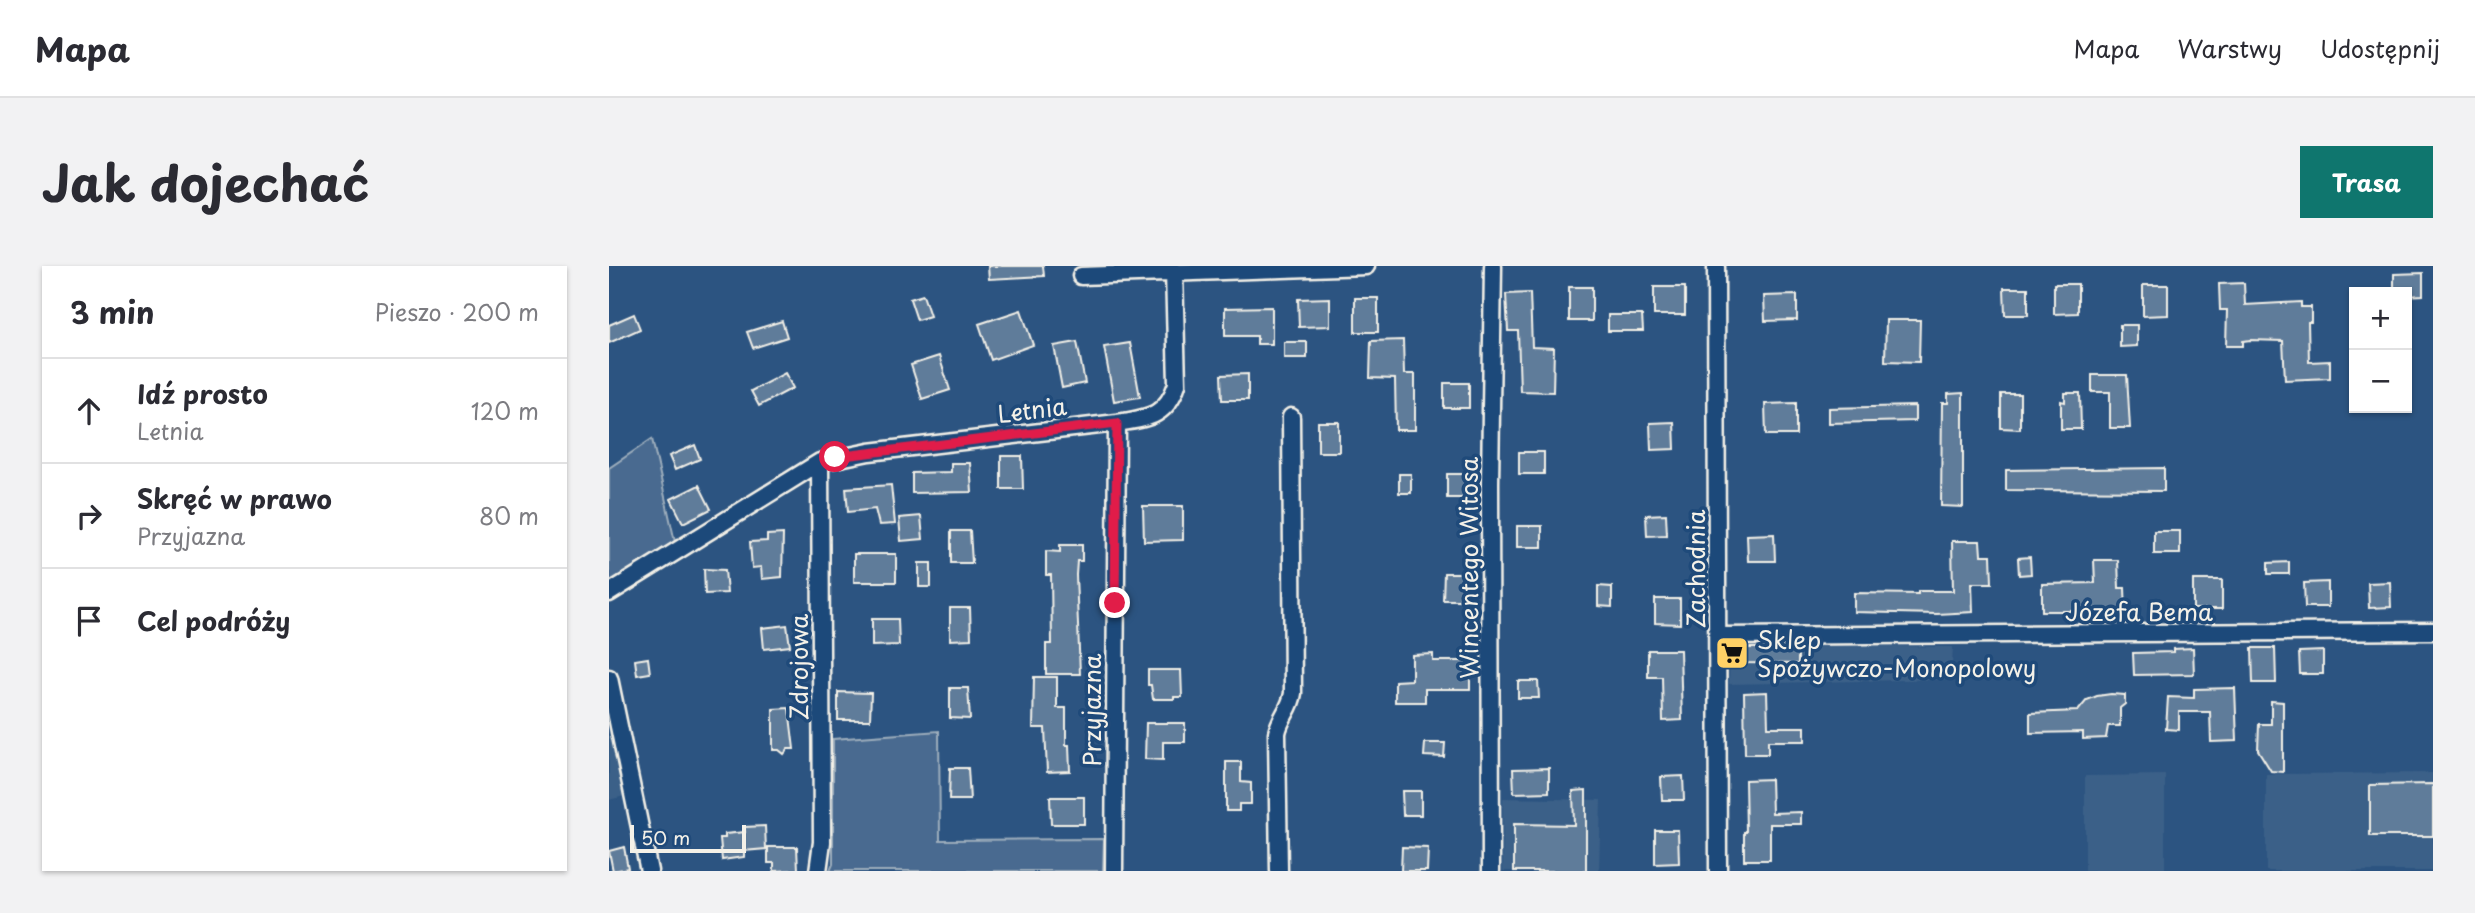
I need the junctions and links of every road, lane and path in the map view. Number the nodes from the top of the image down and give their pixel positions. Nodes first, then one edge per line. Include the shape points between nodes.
1 (1366, 266) edge
2 (1493, 266) edge
3 (1716, 266) edge
4 (1174, 271) junction
5 (1081, 276) dead end
6 (1291, 417) dead end
7 (1117, 423) junction
8 (820, 462) junction
9 (609, 593) edge
10 (2433, 631) edge
11 (1718, 636) junction
12 (609, 678) edge
13 (649, 871) edge
14 (817, 871) edge
15 (1114, 871) edge
16 (1279, 871) edge
17 (1490, 871) edge
18 (1718, 871) edge

1 - 4 street
2 - 17 street, Wincentego Witosa
3 - 11 street, Zachodnia
4 - 5 street
4 - 7 street, Letnia via 1177,384 1173,397 1157,414
6 - 16 street via 1293,693 1277,733
7 - 8 street, Letnia via 869,452
7 - 15 street, Przyjazna
8 - 9 street, Letnia
8 - 14 street, Zdrojowa via 822,842
10 - 11 street, Józefa Bema
11 - 18 street, Zachodnia
12 - 13 street

